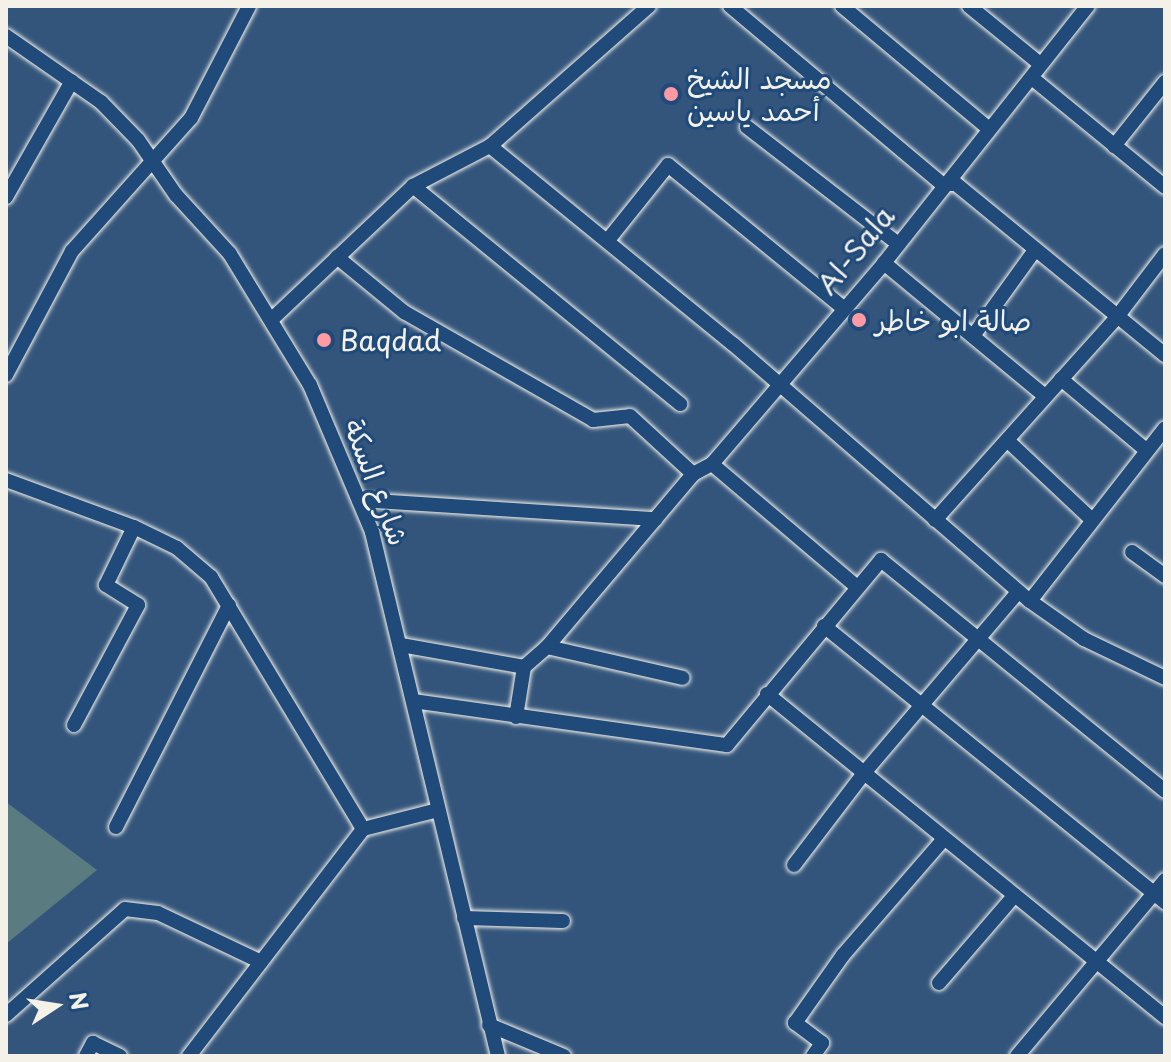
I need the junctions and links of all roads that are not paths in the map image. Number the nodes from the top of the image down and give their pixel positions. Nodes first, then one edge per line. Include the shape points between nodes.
1 (249, 6) edge
2 (649, 6) edge
3 (730, 6) edge
4 (842, 6) edge
5 (969, 6) edge
6 (1088, 6) edge
7 (6, 36) edge
8 (1040, 64) junction
9 (1032, 78) junction
10 (72, 81) junction
11 (1165, 82) edge
12 (747, 127) dead end
13 (989, 129) junction
14 (490, 146) junction
15 (1114, 146) junction
16 (154, 158) junction
17 (942, 184) junction
18 (413, 186) junction
19 (1165, 187) edge
20 (6, 197) edge
21 (608, 240) junction
22 (897, 243) junction
23 (1035, 250) junction
24 (1165, 254) edge
25 (337, 257) junction
26 (884, 263) junction
27 (842, 307) junction
28 (1117, 317) junction
29 (272, 319) junction
30 (973, 336) junction
31 (1165, 355) edge
32 (6, 375) edge
33 (1061, 379) junction
34 (779, 384) junction
35 (1045, 396) junction
36 (680, 404) dead end
37 (1165, 428) edge
38 (1008, 441) junction
39 (1146, 450) junction
40 (712, 464) junction
41 (693, 474) junction
42 (6, 480) edge
43 (359, 500) junction
44 (1090, 518) junction
45 (655, 519) junction
46 (935, 520) junction
47 (134, 527) junction
48 (1132, 552) dead end
49 (1165, 576) edge
50 (857, 587) junction
51 (1024, 597) junction
52 (229, 605) junction
53 (824, 626) junction
54 (979, 640) junction
55 (401, 645) junction
56 (547, 647) junction
57 (524, 667) junction
58 (683, 678) dead end
59 (1165, 678) edge
60 (767, 694) junction
61 (413, 701) junction
62 (924, 704) junction
63 (516, 717) junction
64 (74, 725) dead end
65 (864, 773) junction
66 (1165, 791) edge
67 (438, 810) junction
68 (116, 827) dead end
69 (363, 829) junction
70 (944, 839) junction
71 (794, 865) dead end
72 (1165, 880) edge
73 (1015, 895) junction
74 (1159, 897) edge
75 (464, 918) junction
76 (563, 921) dead end
77 (1093, 960) junction
78 (261, 962) junction
79 (939, 983) dead end
80 (6, 1015) edge
81 (1165, 1017) edge
82 (489, 1025) junction
83 (86, 1056) edge
84 (120, 1056) edge
85 (189, 1056) edge
86 (498, 1056) edge
87 (564, 1056) edge
88 (813, 1056) edge
89 (1017, 1056) edge

1 - 16 street via 191,118
2 - 14 street
3 - 17 street
4 - 13 street
5 - 8 street
6 - 8 street, Al-Sala
7 - 10 street, شارع السكة
8 - 9 street, Al-Sala
9 - 13 street, Al-Sala
9 - 15 street
10 - 16 street, شارع السكة via 101,102
10 - 20 street
11 - 15 street
12 - 22 street
13 - 17 street, Al-Sala
14 - 18 street
14 - 21 street
15 - 19 street
16 - 29 street, شارع السكة via 176,195 230,254
16 - 32 street via 72,251
17 - 22 street, Al-Sala
17 - 23 street via 956,184
18 - 25 street
18 - 36 street
21 - 27 street via 668,165
21 - 34 street
22 - 26 street, Al-Sala
23 - 28 street
23 - 30 street
24 - 28 street
25 - 29 street
25 - 41 street via 404,312 593,420 630,416
26 - 27 street, Al-Sala
26 - 30 street
27 - 34 street, Al-Sala
28 - 31 street
28 - 33 street
29 - 43 street, شارع السكة via 310,385
30 - 35 street
33 - 35 street
33 - 39 street
34 - 40 street, Al-Sala
34 - 46 street
35 - 38 street
37 - 39 street
38 - 44 street
38 - 46 street
39 - 44 street
40 - 41 street, Al-Sala
40 - 50 street
41 - 45 street, Al-Sala
42 - 47 street
43 - 45 street
43 - 55 street, شارع السكة
44 - 51 street
45 - 56 street, Al-Sala
46 - 51 street
47 - 52 street via 177,548 211,577
47 - 64 street via 106,585 138,605
48 - 49 street
50 - 53 street
50 - 54 street via 881,560
51 - 54 street
51 - 59 street via 1084,639
52 - 68 street
52 - 69 street
53 - 60 street
53 - 62 street
54 - 62 street
54 - 66 street
55 - 57 street
55 - 61 street, شارع السكة
56 - 57 street, Al-Sala
56 - 58 street
57 - 63 street
60 - 63 street via 727,745
60 - 65 street
61 - 63 street
61 - 67 street, شارع السكة
62 - 65 street
62 - 74 street
65 - 70 street
65 - 71 street
67 - 69 street
67 - 75 street, شارع السكة
69 - 78 street
70 - 73 street
70 - 88 street via 843,955 795,1023 822,1043
72 - 74 street
73 - 77 street
73 - 79 street
74 - 77 street
75 - 76 street
75 - 82 street, شارع السكة
77 - 81 street
77 - 89 street
78 - 80 street via 158,913 125,909
78 - 85 street
82 - 86 street, شارع السكة
82 - 87 street
83 - 84 street via 93,1043

